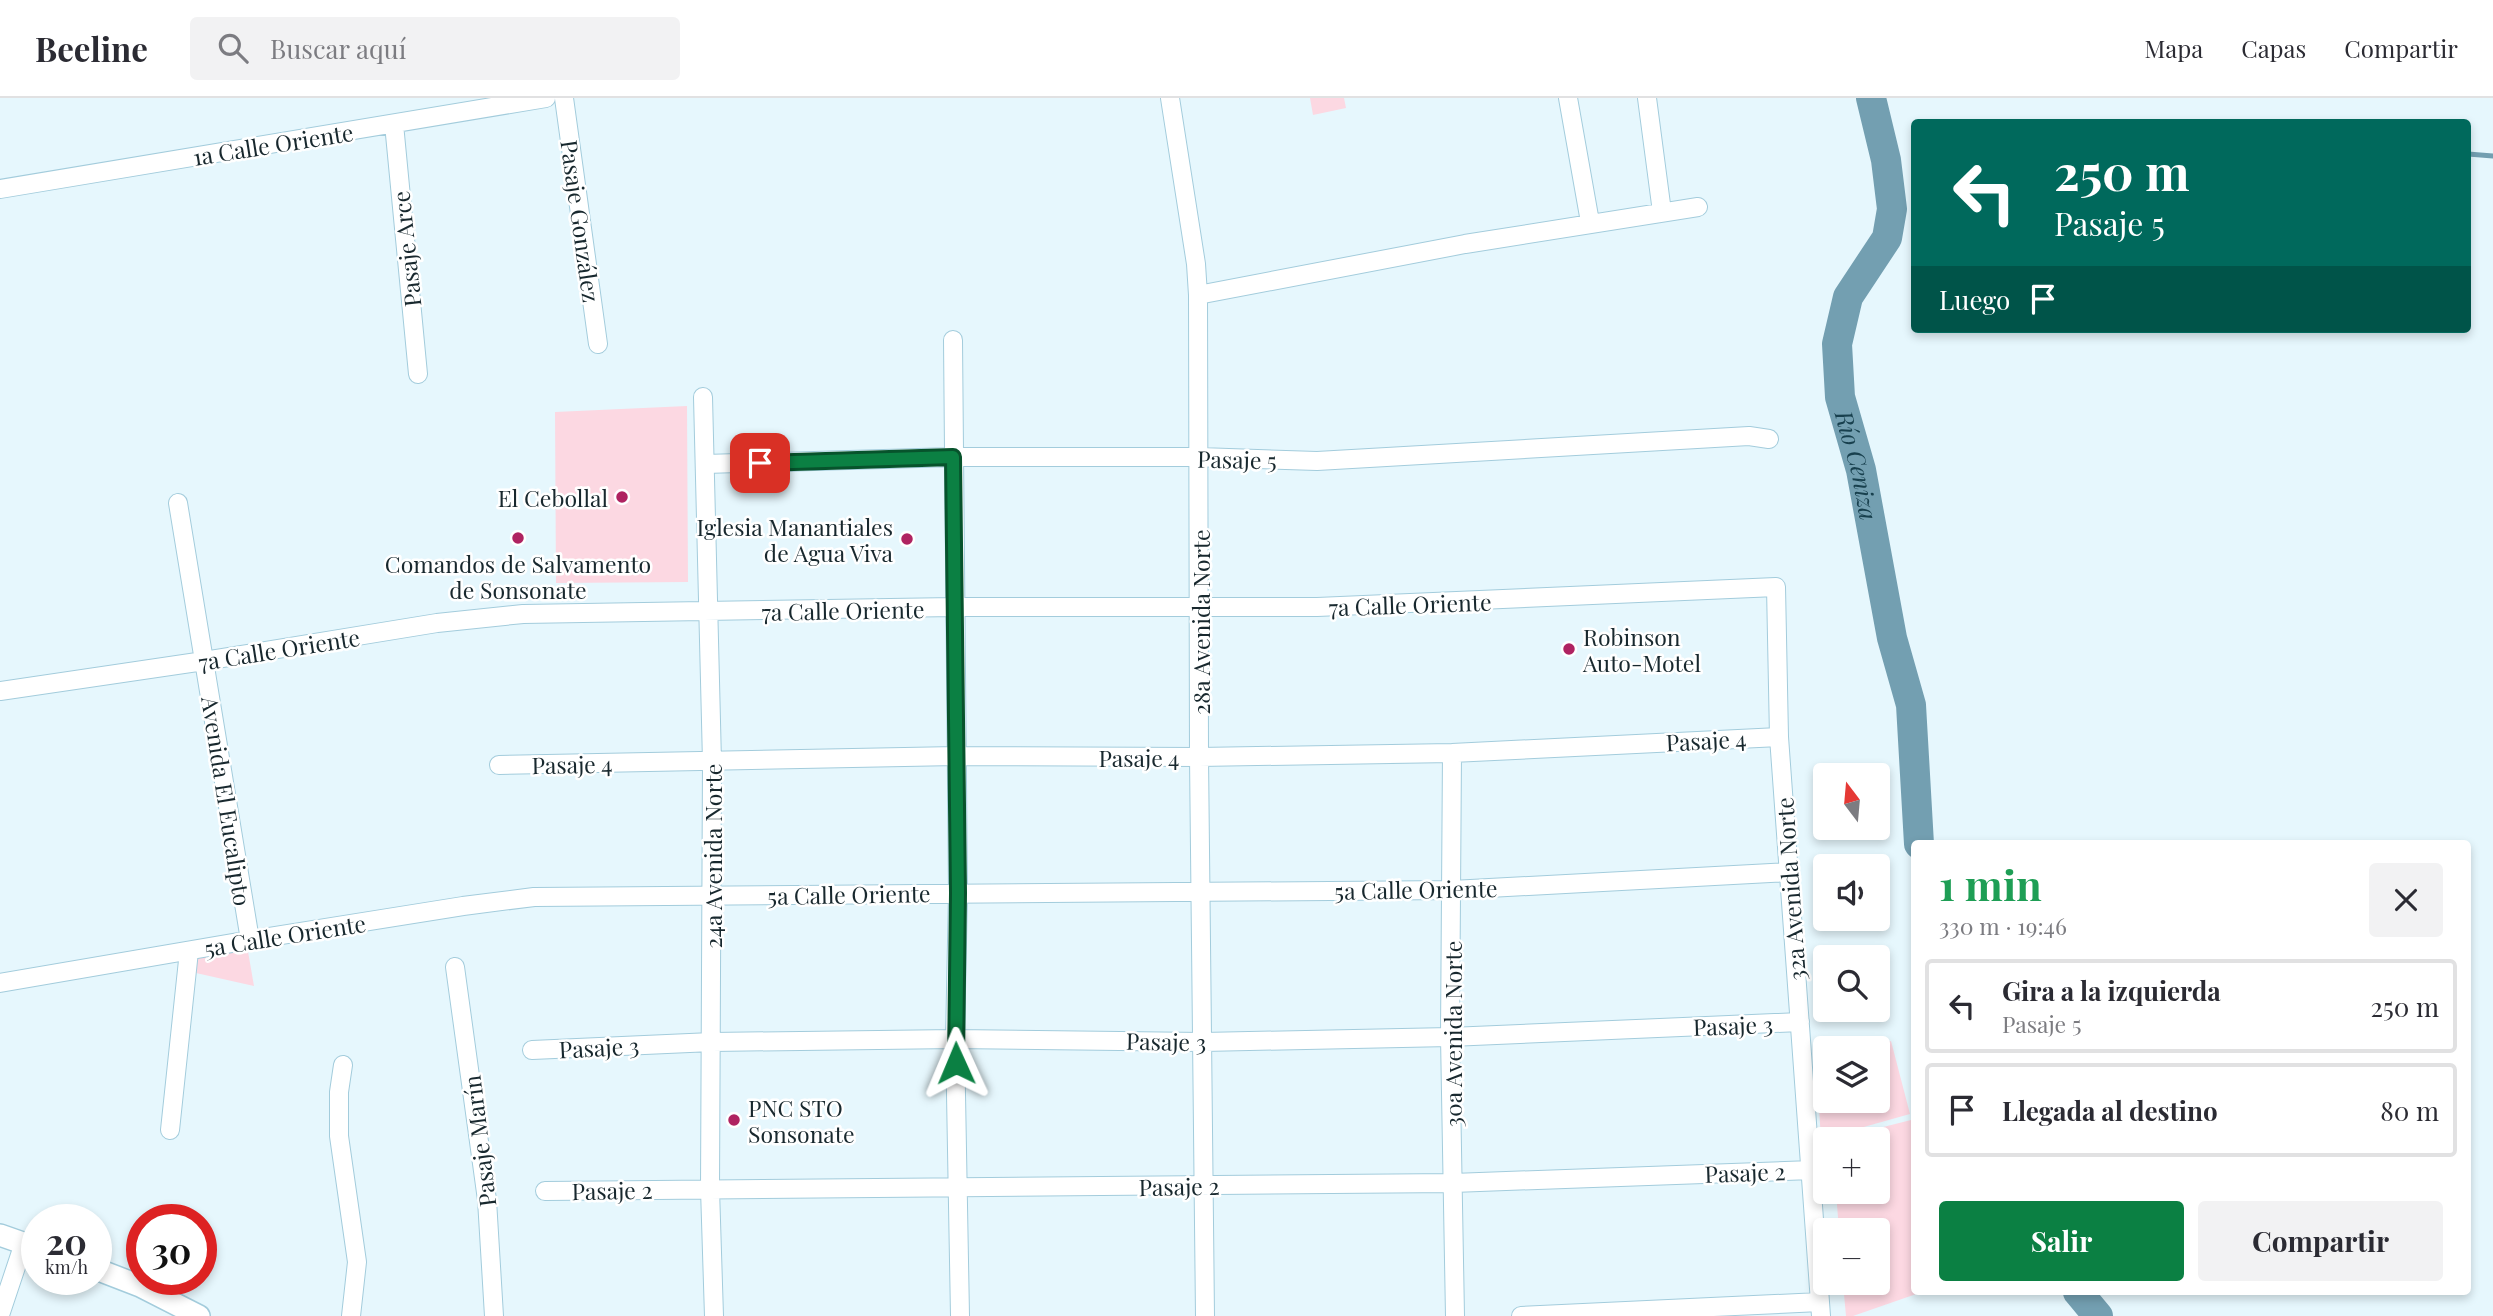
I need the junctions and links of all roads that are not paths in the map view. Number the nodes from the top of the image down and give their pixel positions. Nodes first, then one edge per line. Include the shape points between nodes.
1 (546, 98) edge
2 (564, 98) edge
3 (1170, 98) edge
4 (1568, 98) edge
5 (1647, 98) edge
6 (394, 124) junction
7 (0, 189) edge
8 (1698, 207) dead end
9 (1662, 212) junction
10 (1590, 222) junction
11 (1198, 295) junction
12 (953, 340) dead end
13 (598, 344) dead end
14 (418, 374) dead end
15 (703, 397) dead end
16 (1769, 439) dead end
17 (953, 457) junction
18 (1200, 457) junction
19 (705, 464) junction
20 (178, 503) dead end
21 (1776, 587) joint
22 (954, 607) junction
23 (1200, 607) junction
24 (708, 613) junction
25 (204, 662) junction
26 (0, 691) edge
27 (1779, 737) junction
28 (1452, 753) junction
29 (956, 756) junction
30 (1199, 757) junction
31 (712, 762) junction
32 (499, 765) dead end
33 (1789, 872) junction
34 (1452, 890) junction
35 (958, 893) junction
36 (1200, 893) junction
37 (712, 895) junction
38 (250, 940) junction
39 (189, 951) junction
40 (455, 967) dead end
41 (0, 983) edge
42 (1800, 1023) junction
43 (1450, 1037) junction
44 (955, 1038) junction
45 (712, 1042) junction
46 (1203, 1042) junction
47 (532, 1050) dead end
48 (343, 1065) dead end
49 (170, 1130) dead end
50 (1812, 1170) junction
51 (1453, 1183) junction
52 (1203, 1186) junction
53 (958, 1188) junction
54 (709, 1189) junction
55 (545, 1191) dead end
56 (0, 1234) edge
57 (21, 1241) edge
58 (21, 1268) edge
59 (112, 1276) edge
60 (1821, 1309) edge
61 (0, 1315) edge
62 (199, 1316) edge
63 (351, 1316) edge
64 (494, 1316) edge
65 (715, 1316) edge
66 (960, 1316) edge
67 (1205, 1316) edge
68 (1455, 1316) edge
69 (1521, 1316) edge

1 - 6 street, 1a Calle Oriente
2 - 13 street, Pasaje González
3 - 11 street, 28a Avenida Norte
4 - 10 street
5 - 9 street
6 - 7 street, 1a Calle Oriente
6 - 14 street, Pasaje Arce
8 - 9 street
9 - 10 street
10 - 11 street
11 - 18 street, 28a Avenida Norte
12 - 17 street
15 - 19 street, 24a Avenida Norte
16 - 18 street, Pasaje 5 via 1749,436 1317,461
17 - 18 street, Pasaje 5
17 - 19 street, Pasaje 5
17 - 22 street
18 - 23 street, 28a Avenida Norte
19 - 24 street, 24a Avenida Norte
20 - 25 street, Avenida El Eucalipto
21 - 23 street, 7a Calle Oriente via 1330,607
21 - 27 street, 32a Avenida Norte
22 - 23 street, 7a Calle Oriente
22 - 24 street, 7a Calle Oriente
22 - 29 street
23 - 30 street, 28a Avenida Norte
24 - 25 street, 7a Calle Oriente via 480,617
24 - 31 street, 24a Avenida Norte
25 - 26 street, 7a Calle Oriente
25 - 38 street, Avenida El Eucalipto
27 - 28 street, Pasaje 4
27 - 33 street, 32a Avenida Norte
28 - 30 street, Pasaje 4
28 - 34 street, 30a Avenida Norte
29 - 30 street, Pasaje 4
29 - 31 street, Pasaje 4
29 - 35 street
30 - 36 street, 28a Avenida Norte
31 - 32 street, Pasaje 4
31 - 37 street, 24a Avenida Norte
33 - 34 street, 5a Calle Oriente
33 - 42 street, 32a Avenida Norte
34 - 36 street, 5a Calle Oriente
34 - 43 street, 30a Avenida Norte
35 - 36 street, 5a Calle Oriente
35 - 37 street, 5a Calle Oriente
35 - 44 street
36 - 46 street, 28a Avenida Norte
37 - 38 street, 5a Calle Oriente via 534,897
37 - 45 street, 24a Avenida Norte
38 - 39 street, 5a Calle Oriente
39 - 41 street, 5a Calle Oriente
39 - 49 street
40 - 64 street, Pasaje Marín via 487,1200
42 - 43 street, Pasaje 3
42 - 50 street, 32a Avenida Norte
43 - 46 street, Pasaje 3
43 - 51 street, 30a Avenida Norte
44 - 45 street, Pasaje 3
44 - 46 street, Pasaje 3
44 - 53 street
45 - 47 street, Pasaje 3
45 - 54 street, 24a Avenida Norte
46 - 52 street, 28a Avenida Norte
48 - 63 street via 339,1136 357,1262
50 - 51 street, Pasaje 2
50 - 60 street, 32a Avenida Norte
51 - 52 street, Pasaje 2
51 - 68 street, 30a Avenida Norte
52 - 53 street, Pasaje 2
52 - 67 street, 28a Avenida Norte
53 - 54 street, Pasaje 2
53 - 66 street
54 - 55 street, Pasaje 2
54 - 65 street, 24a Avenida Norte
56 - 57 street
58 - 61 street
59 - 62 street
60 - 69 street

